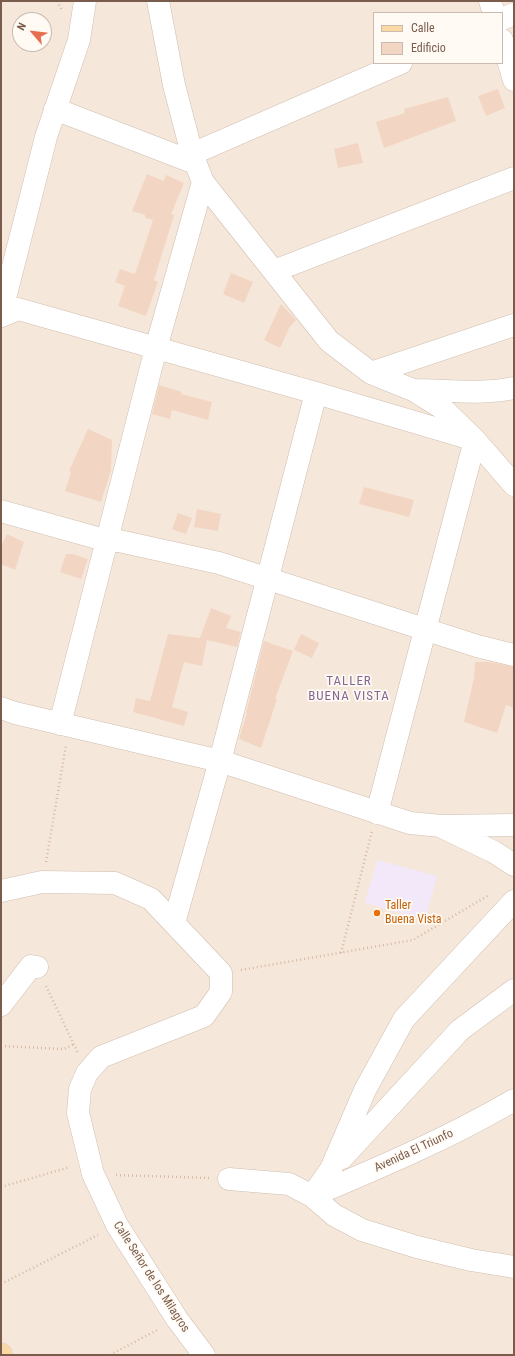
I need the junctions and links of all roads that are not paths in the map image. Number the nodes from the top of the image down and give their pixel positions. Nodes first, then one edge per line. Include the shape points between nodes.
1 (85, 1) edge
2 (490, 1) edge
3 (163, 3) edge
4 (494, 12) edge
5 (514, 14) edge
6 (503, 19) edge
7 (503, 43) edge
8 (399, 64) edge
9 (514, 80) edge
10 (55, 109) junction
11 (197, 166) junction
12 (514, 178) edge
13 (274, 271) junction
14 (1, 315) edge
15 (514, 326) edge
16 (156, 348) junction
17 (371, 372) junction
18 (514, 388) edge
19 (413, 390) junction
20 (316, 393) junction
21 (475, 440) junction
22 (514, 485) edge
23 (1, 510) edge
24 (108, 541) junction
25 (267, 578) junction
26 (426, 629) junction
27 (514, 655) edge
28 (1, 708) edge
29 (65, 725) junction
30 (220, 761) junction
31 (377, 813) junction
32 (514, 825) edge
33 (441, 826) junction
34 (514, 865) edge
35 (1, 891) edge
36 (514, 901) edge
37 (174, 923) junction
38 (37, 967) road end
39 (514, 990) edge
40 (1, 1005) edge
41 (514, 1100) edge
42 (331, 1169) junction
43 (229, 1179) road end
44 (312, 1196) junction
45 (514, 1267) edge
46 (204, 1355) edge

1 - 10 street via 78,40
2 - 4 street
3 - 11 street via 174,85
5 - 6 street
7 - 9 street
8 - 11 street
10 - 11 street
10 - 14 street
11 - 13 street
11 - 16 street
12 - 13 street
13 - 17 street via 329,341
14 - 16 street via 18,309
15 - 17 street
16 - 20 street
16 - 24 street
17 - 19 street
18 - 19 street via 469,393
19 - 21 street via 442,408
20 - 21 street
20 - 25 street
21 - 22 street
21 - 26 street
23 - 24 street
24 - 25 street via 119,541 219,563
24 - 29 street
25 - 26 street
25 - 30 street
26 - 27 street
26 - 31 street
28 - 29 street
29 - 30 street
30 - 31 street
30 - 37 street
31 - 33 street via 410,823
32 - 33 street
33 - 34 street via 494,852
35 - 37 street via 42,882 115,883 151,899
36 - 42 street via 404,1019 365,1090
37 - 46 street, Calle Señor de los Milagros via 221,973 221,992 204,1016 101,1057 88,1073 80,1089 78,1113 91,1167 117,1225 177,1319
38 - 40 street via 31,966
39 - 42 street via 460,1030
41 - 44 street, Avenida El Triunfo via 395,1161
42 - 44 street
43 - 44 street via 289,1184
44 - 45 street via 334,1215 362,1230 417,1247

